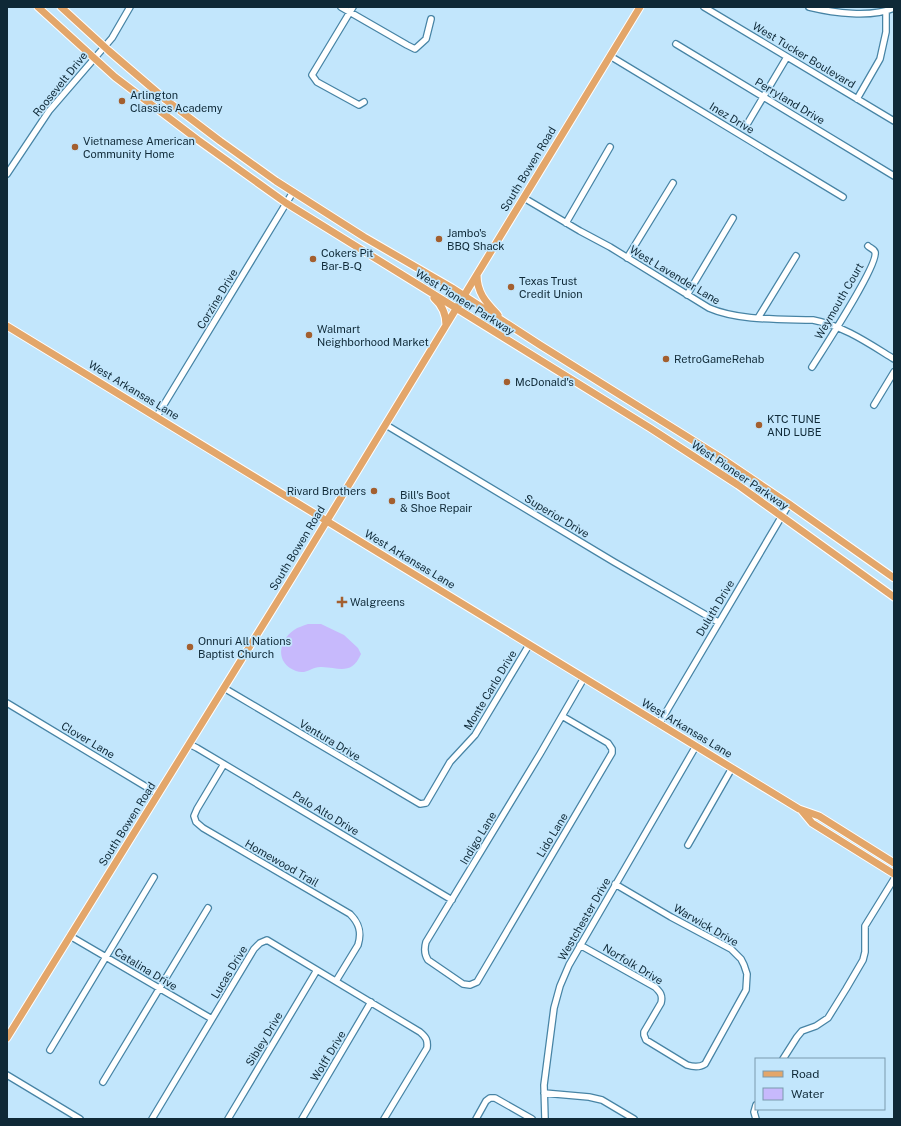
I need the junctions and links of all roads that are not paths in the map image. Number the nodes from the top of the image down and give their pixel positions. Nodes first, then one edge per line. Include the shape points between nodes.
1 (38, 7) edge
2 (61, 7) edge
3 (130, 7) edge
4 (341, 7) edge
5 (640, 7) edge
6 (704, 7) edge
7 (810, 7) edge
8 (894, 8) edge
9 (352, 10) edge
10 (886, 11) junction
11 (431, 19) dead end
12 (676, 44) dead end
13 (104, 47) junction
14 (610, 56) junction
15 (787, 57) junction
16 (94, 58) junction
17 (763, 96) junction
18 (857, 99) junction
19 (364, 102) dead end
20 (894, 121) edge
21 (746, 126) dead end
22 (610, 147) dead end
23 (7, 174) edge
24 (894, 176) edge
25 (673, 183) dead end
26 (293, 192) junction
27 (843, 197) dead end
28 (524, 198) junction
29 (286, 203) junction
30 (733, 218) dead end
31 (566, 223) junction
32 (868, 246) dead end
33 (796, 256) dead end
34 (627, 258) junction
35 (477, 275) junction
36 (429, 292) junction
37 (687, 295) junction
38 (464, 296) junction
39 (456, 309) junction
40 (758, 318) junction
41 (504, 322) junction
42 (446, 325) junction
43 (7, 326) edge
44 (837, 326) junction
45 (894, 359) edge
46 (812, 367) dead end
47 (894, 372) edge
48 (600, 382) junction
49 (591, 392) junction
50 (874, 405) dead end
51 (157, 416) junction
52 (386, 424) junction
53 (790, 504) junction
54 (782, 517) junction
55 (327, 521) junction
56 (894, 578) edge
57 (894, 597) edge
58 (718, 622) junction
59 (529, 645) junction
60 (584, 678) junction
61 (224, 688) junction
62 (7, 703) edge
63 (562, 716) junction
64 (659, 724) junction
65 (189, 744) junction
66 (696, 746) junction
67 (224, 764) junction
68 (732, 768) junction
69 (158, 794) junction
70 (426, 803) joint
71 (802, 811) junction
72 (688, 845) dead end
73 (894, 863) edge
74 (894, 874) edge
75 (154, 877) dead end
76 (894, 879) edge
77 (615, 884) junction
78 (452, 900) junction
79 (208, 908) dead end
80 (70, 936) junction
81 (580, 945) junction
82 (106, 957) junction
83 (317, 970) junction
84 (336, 981) junction
85 (477, 982) joint
86 (160, 988) junction
87 (372, 1002) junction
88 (212, 1019) junction
89 (7, 1038) edge
90 (50, 1050) dead end
91 (784, 1058) edge
92 (699, 1066) joint
93 (7, 1075) edge
94 (104, 1082) dead end
95 (544, 1092) junction
96 (755, 1108) edge
97 (80, 1119) edge
98 (152, 1119) edge
99 (228, 1119) edge
100 (302, 1119) edge
101 (384, 1119) edge
102 (476, 1119) edge
103 (532, 1119) edge
104 (545, 1119) edge
105 (634, 1119) edge
106 (756, 1119) edge

1 - 16 main road, West Pioneer Parkway
2 - 13 main road, West Pioneer Parkway
3 - 13 street, Roosevelt Drive
4 - 9 street
5 - 14 main road, South Bowen Road
6 - 15 street, West Tucker Boulevard
7 - 10 street via 835,12
8 - 10 street
9 - 11 street via 415,49 426,39
9 - 19 street via 312,75 317,82 359,105
10 - 18 street via 886,32 880,59
12 - 17 street, Perryland Drive
13 - 16 street, Roosevelt Drive
13 - 26 main road, West Pioneer Parkway via 166,100
14 - 27 street, Inez Drive
14 - 28 main road, South Bowen Road
15 - 17 street
15 - 18 street, West Tucker Boulevard
16 - 23 street, Roosevelt Drive via 49,112
16 - 29 main road, West Pioneer Parkway via 192,136
17 - 21 street
17 - 24 street, Perryland Drive
18 - 20 street, West Tucker Boulevard
22 - 31 street
25 - 34 street
26 - 29 street, Corzine Drive
26 - 38 main road, West Pioneer Parkway
28 - 31 street, West Lavender Lane
28 - 35 main road, South Bowen Road
29 - 36 main road, West Pioneer Parkway
29 - 51 street, Corzine Drive
30 - 37 street
31 - 34 street, West Lavender Lane
32 - 44 street, Weymouth Court via 875,252 873,261
33 - 40 street
34 - 37 street, West Lavender Lane
35 - 38 main road, South Bowen Road
35 - 41 main road via 478,288 482,295
36 - 39 main road, West Pioneer Parkway
36 - 42 main road via 439,303
37 - 40 street, West Lavender Lane via 719,312
38 - 39 main road, South Bowen Road
38 - 41 main road, West Pioneer Parkway
39 - 42 main road, South Bowen Road
39 - 49 main road, West Pioneer Parkway
40 - 44 street, West Lavender Lane via 813,320
41 - 48 main road, West Pioneer Parkway
42 - 52 main road, South Bowen Road
43 - 51 main road, West Arkansas Lane
44 - 45 street, West Lavender Lane
44 - 46 street, Weymouth Court
47 - 50 street
48 - 49 main road
48 - 53 main road, West Pioneer Parkway
49 - 54 main road, West Pioneer Parkway via 738,485
51 - 55 main road, West Arkansas Lane
52 - 55 main road, South Bowen Road
52 - 58 street, Superior Drive
53 - 54 street, Duluth Drive
53 - 56 main road, West Pioneer Parkway
54 - 57 main road, West Pioneer Parkway
54 - 58 street, Duluth Drive
55 - 59 main road, West Arkansas Lane
55 - 61 main road, South Bowen Road
58 - 64 street, Duluth Drive
59 - 60 main road, West Arkansas Lane
59 - 70 street, Monte Carlo Drive via 475,735 450,762
60 - 63 street, Indigo Lane
60 - 64 main road, West Arkansas Lane
61 - 65 main road, South Bowen Road
61 - 70 street, Ventura Drive via 412,800 420,804
62 - 69 street, Clover Lane
63 - 78 street, Indigo Lane
63 - 85 street, Lido Lane via 608,743 612,753
64 - 66 main road, West Arkansas Lane
65 - 67 street, Palo Alto Drive
65 - 69 main road, South Bowen Road
66 - 68 main road, West Arkansas Lane
66 - 77 street, Westchester Drive
67 - 78 street, Palo Alto Drive
67 - 84 street, Homewood Trail via 197,809 194,816 196,822 356,920 360,939
68 - 71 main road, West Arkansas Lane
68 - 72 street
69 - 80 main road, South Bowen Road
71 - 73 main road, West Arkansas Lane via 819,816
71 - 74 main road, West Arkansas Lane via 812,823
75 - 82 street
76 - 91 street via 865,926 863,960 846,989 828,1018 802,1031
77 - 81 street, Westchester Drive
77 - 92 street, Warwick Drive via 731,949 744,965 747,974 746,990 704,1064
78 - 85 street, Indigo Lane via 426,942 425,955 428,960 463,984
79 - 86 street
80 - 82 street, Catalina Drive
80 - 89 main road, South Bowen Road
81 - 92 street, Norfolk Drive via 661,992 661,1003 644,1035 650,1044 694,1067
81 - 95 street, Westchester Drive via 560,986 554,1008
82 - 86 street, Catalina Drive
82 - 90 street
83 - 84 street, Lucas Drive
83 - 88 street, Lucas Drive via 267,940 263,941 254,949
83 - 99 street, Sibley Drive
84 - 87 street, Lucas Drive
86 - 88 street, Catalina Drive
86 - 94 street
87 - 100 street, Wolff Drive
87 - 101 street, Lucas Drive via 420,1032 427,1040 427,1048
88 - 98 street, Lucas Drive
93 - 97 street
95 - 104 street, Westchester Drive
95 - 105 street via 602,1100
96 - 106 street
102 - 103 street via 490,1098 495,1098

